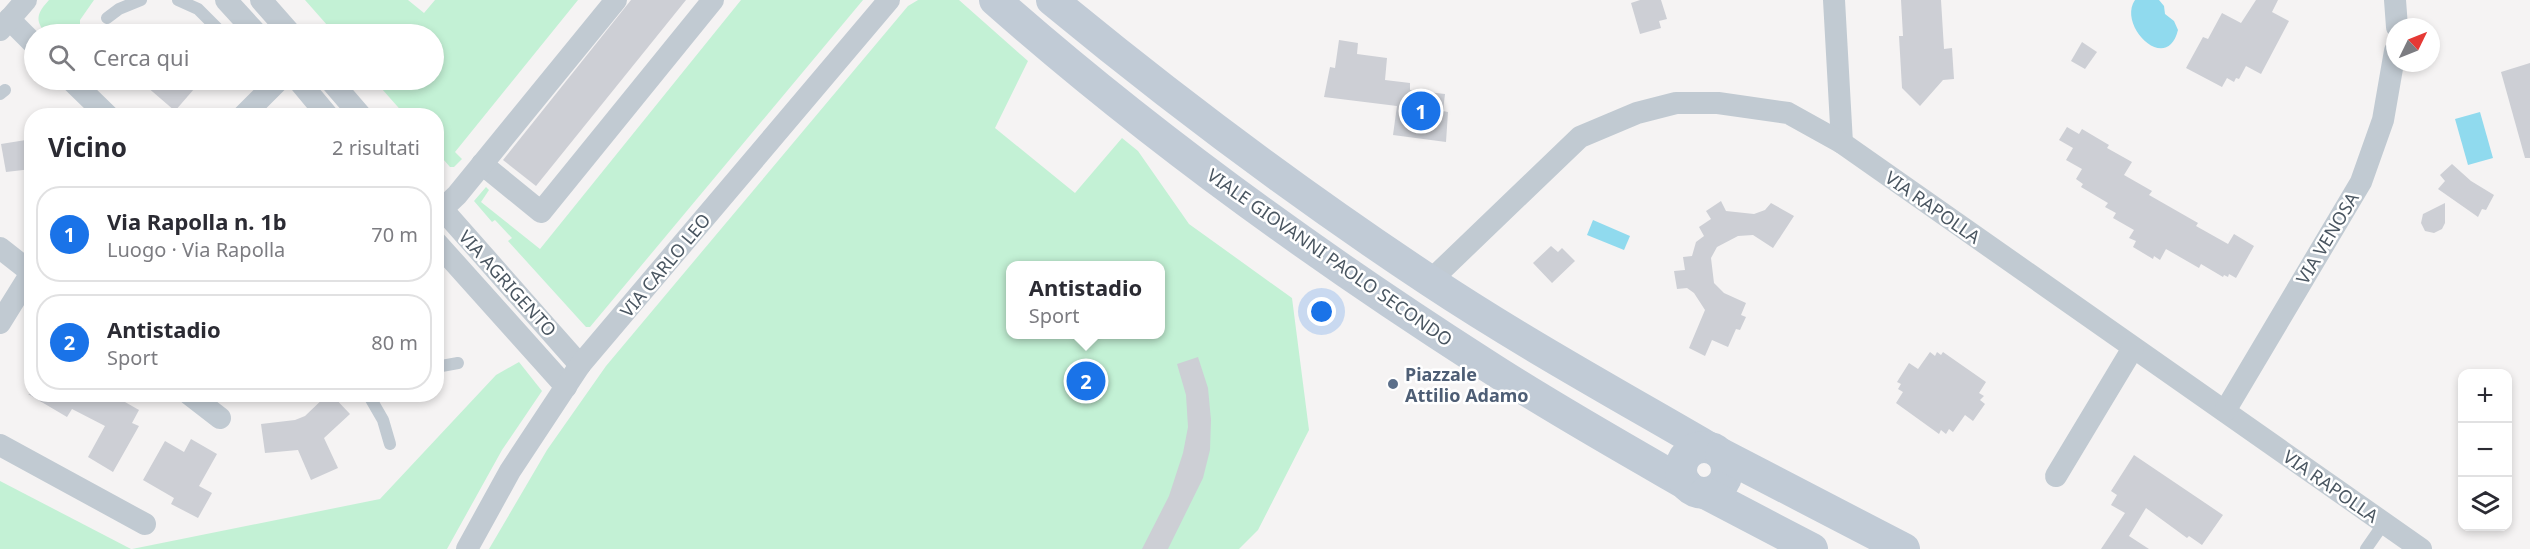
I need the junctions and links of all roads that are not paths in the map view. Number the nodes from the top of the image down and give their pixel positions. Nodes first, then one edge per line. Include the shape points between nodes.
1 (26, 0) edge
2 (141, 0) edge
3 (178, 0) edge
4 (226, 0) edge
5 (261, 0) edge
6 (616, 0) edge
7 (713, 0) edge
8 (889, 0) edge
9 (995, 0) edge
10 (1052, 0) edge
11 (1834, 0) edge
12 (2396, 0) edge
13 (107, 18) dead end
14 (2397, 18) edge
15 (213, 24) edge
16 (248, 24) edge
17 (282, 24) edge
18 (4, 25) edge
19 (24, 38) edge
20 (2391, 72) edge
21 (81, 90) edge
22 (263, 90) edge
23 (306, 90) edge
24 (339, 90) edge
25 (100, 108) edge
26 (249, 108) edge
27 (321, 108) edge
28 (354, 108) edge
29 (1842, 142) junction
30 (482, 164) junction
31 (444, 204) edge
32 (444, 214) edge
33 (0, 248) edge
34 (444, 251) edge
35 (24, 267) edge
36 (1430, 281) junction
37 (24, 284) edge
38 (1406, 313) junction
39 (0, 323) edge
40 (2133, 348) junction
41 (458, 363) dead end
42 (580, 364) junction
43 (444, 366) edge
44 (566, 387) junction
45 (199, 402) edge
46 (373, 402) edge
47 (2225, 411) junction
48 (220, 418) dead end
49 (390, 444) dead end
50 (0, 445) edge
51 (1714, 450) junction
52 (2056, 476) dead end
53 (1695, 489) junction
54 (2384, 523) junction
55 (145, 524) dead end
56 (467, 549) edge
57 (1812, 549) edge
58 (1904, 549) edge
59 (2367, 549) edge
60 (2421, 549) edge

1 - 18 street
2 - 13 lane
3 - 15 lane via 198,9
4 - 16 street
5 - 17 street
6 - 30 street
7 - 30 street via 541,212
8 - 42 street, VIA CARLO LEO
9 - 38 main road, VIALE GIOVANNI PAOLO SECONDO via 1136,117
10 - 36 main road, VIALE GIOVANNI PAOLO SECONDO via 1178,102
11 - 29 street
12 - 14 street
18 - 19 street
20 - 47 street, VIA VENOSA via 2383,120 2361,182
21 - 25 street
22 - 26 street
23 - 27 street
24 - 28 street
29 - 36 street, VIA RAPOLLA via 1788,113 1718,103 1676,103 1637,113 1580,137
29 - 40 street, VIA RAPOLLA
30 - 31 street
32 - 42 street, VIA AGRIGENTO
33 - 35 street
34 - 44 street, VIA AGRIGENTO
36 - 38 main road
36 - 51 main road, VIALE GIOVANNI PAOLO SECONDO
37 - 39 street
38 - 53 main road, VIALE GIOVANNI PAOLO SECONDO
40 - 47 street, VIA RAPOLLA
40 - 52 street
41 - 43 lane
42 - 44 street, VIA CARLO LEO
44 - 56 street, VIA CARLO LEO via 510,471
45 - 48 street
46 - 49 lane
47 - 54 street, VIA RAPOLLA
50 - 55 street
51 - 53 main road via 1691,450 1682,462 1682,478
51 - 58 main road, VIALE GIOVANNI PAOLO SECONDO
53 - 57 main road, VIALE GIOVANNI PAOLO SECONDO
54 - 59 lane
54 - 60 street, VIA RAPOLLA

